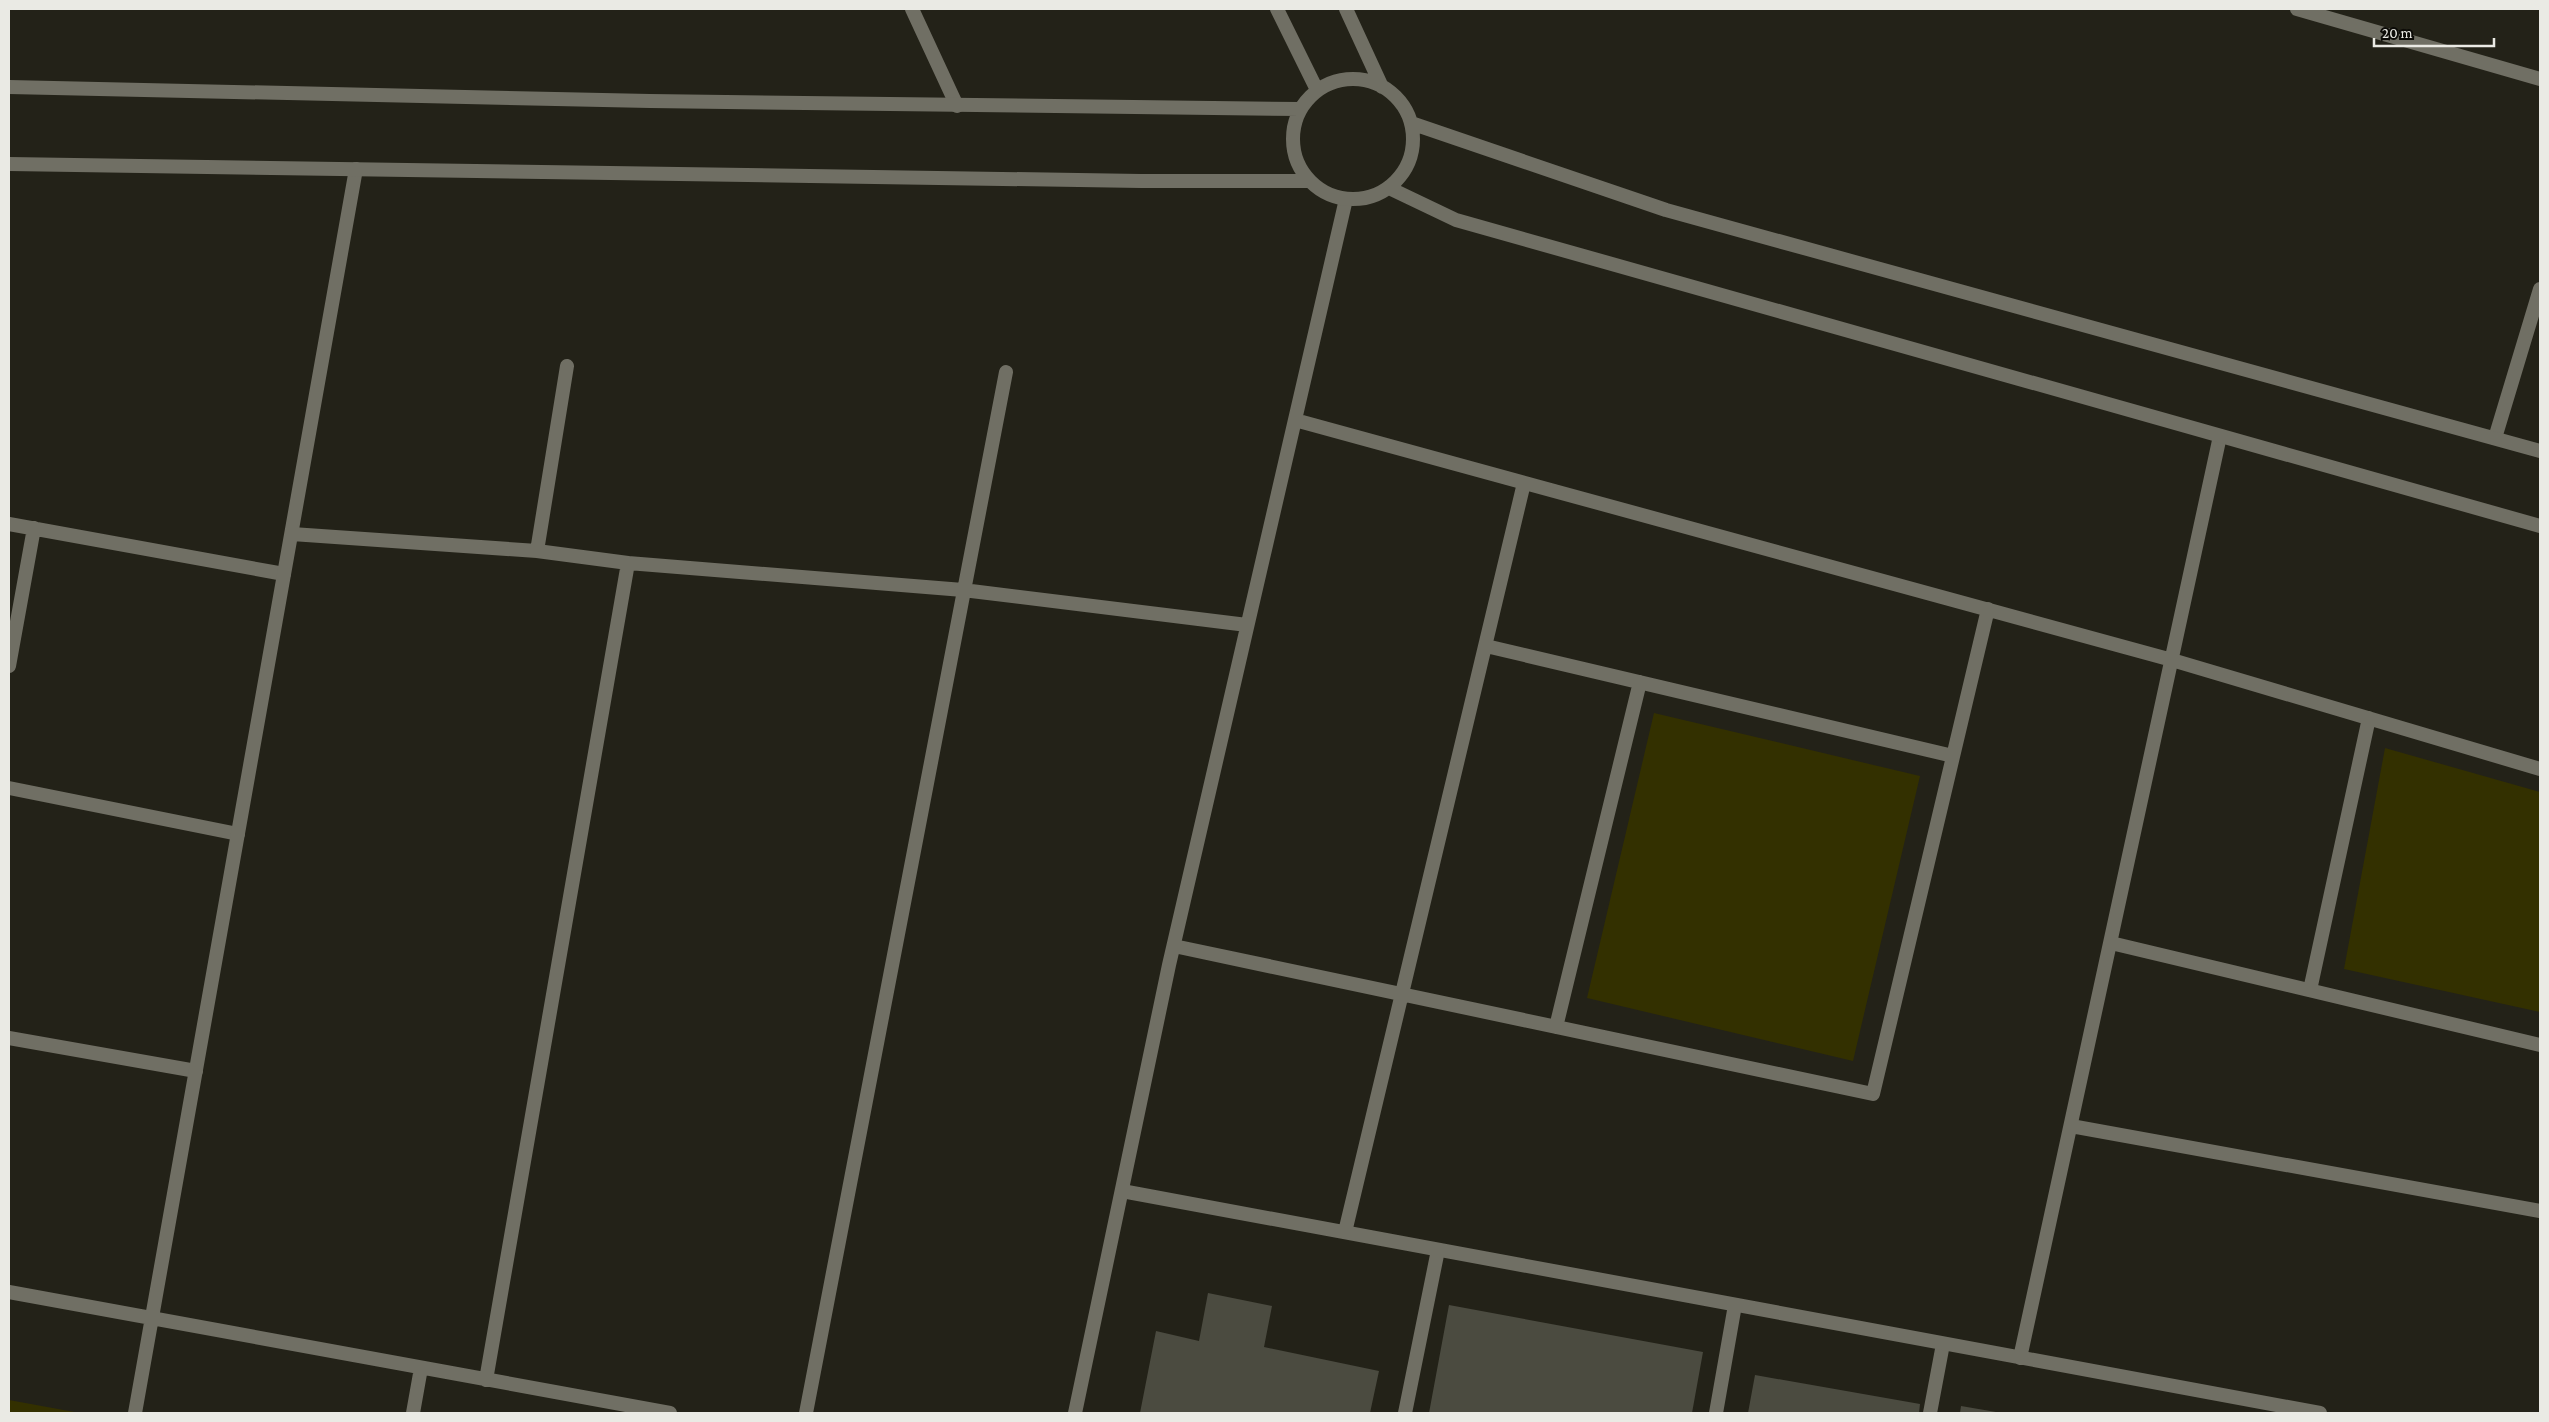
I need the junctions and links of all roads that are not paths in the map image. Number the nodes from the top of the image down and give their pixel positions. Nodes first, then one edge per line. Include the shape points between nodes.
1 (912, 9) edge
2 (1277, 9) edge
3 (1346, 9) edge
4 (2297, 9) edge
5 (2540, 79) edge
6 (1382, 87) junction
7 (9, 88) edge
8 (1318, 90) junction
9 (957, 106) junction
10 (1300, 109) junction
11 (1411, 123) junction
12 (9, 164) edge
13 (356, 169) junction
14 (1310, 181) junction
15 (1389, 188) junction
16 (1346, 199) junction
17 (2540, 289) edge
18 (567, 366) dead end
19 (1006, 372) dead end
20 (1295, 420) junction
21 (2220, 436) junction
22 (2495, 438) junction
23 (2540, 451) edge
24 (1524, 483) junction
25 (9, 524) edge
26 (2540, 526) edge
27 (34, 528) junction
28 (292, 534) junction
29 (537, 551) junction
30 (628, 563) junction
31 (284, 574) junction
32 (963, 590) junction
33 (1988, 609) junction
34 (1247, 625) junction
35 (1486, 646) junction
36 (2172, 660) junction
37 (9, 666) edge
38 (1640, 682) junction
39 (2369, 718) junction
40 (1953, 756) junction
41 (2540, 769) edge
42 (9, 788) edge
43 (238, 834) junction
44 (2111, 943) junction
45 (1174, 946) junction
46 (2310, 990) junction
47 (1402, 994) junction
48 (1556, 1027) junction
49 (9, 1038) edge
50 (2540, 1045) edge
51 (196, 1071) junction
52 (2071, 1126) junction
53 (1122, 1191) junction
54 (2540, 1211) edge
55 (1345, 1232) junction
56 (1438, 1250) junction
57 (9, 1292) edge
58 (1735, 1305) junction
59 (152, 1318) junction
60 (1943, 1344) junction
61 (2020, 1358) junction
62 (421, 1368) junction
63 (486, 1380) junction
64 (135, 1413) edge
65 (413, 1413) edge
66 (670, 1413) edge
67 (806, 1413) edge
68 (1075, 1413) edge
69 (1405, 1413) edge
70 (1716, 1413) edge
71 (1930, 1413) edge
72 (2320, 1413) edge

1 - 9 street
2 - 8 street
3 - 6 street
4 - 5 street
6 - 8 street via 1361,79 1337,81
6 - 11 street via 1401,102
7 - 9 street
8 - 10 street
9 - 10 street
10 - 14 street via 1293,133 1295,155
11 - 15 street via 1413,149 1405,169
11 - 22 street via 1666,210
12 - 13 street
13 - 14 street
13 - 28 street
14 - 16 street via 1324,192
15 - 16 street via 1369,198
15 - 21 street via 1456,220
16 - 20 street
17 - 22 street
18 - 29 street
19 - 32 street
20 - 24 street
20 - 34 street
21 - 26 street
21 - 36 street
22 - 23 street
24 - 33 street
24 - 35 street
25 - 27 street
27 - 31 street
27 - 37 street
28 - 29 street
28 - 31 street
29 - 30 street
30 - 32 street
30 - 63 street
31 - 43 street
32 - 34 street
32 - 67 street
33 - 36 street
33 - 40 street
34 - 45 street
35 - 38 street
35 - 47 street
36 - 39 street
36 - 44 street
38 - 40 street
38 - 48 street
39 - 41 street
39 - 46 street
40 - 48 street via 1873,1094
42 - 43 street
43 - 51 street
44 - 46 street
44 - 52 street
45 - 47 street
45 - 53 street
46 - 50 street
47 - 48 street
47 - 55 street
49 - 51 street
51 - 59 street
52 - 54 street
52 - 61 street
53 - 55 street
53 - 68 street
55 - 56 street
56 - 58 street
56 - 69 street
57 - 59 street
58 - 60 street
58 - 70 street
59 - 62 street
59 - 64 street
60 - 61 street
60 - 71 street
61 - 72 street
62 - 63 street
62 - 65 street
63 - 66 street

